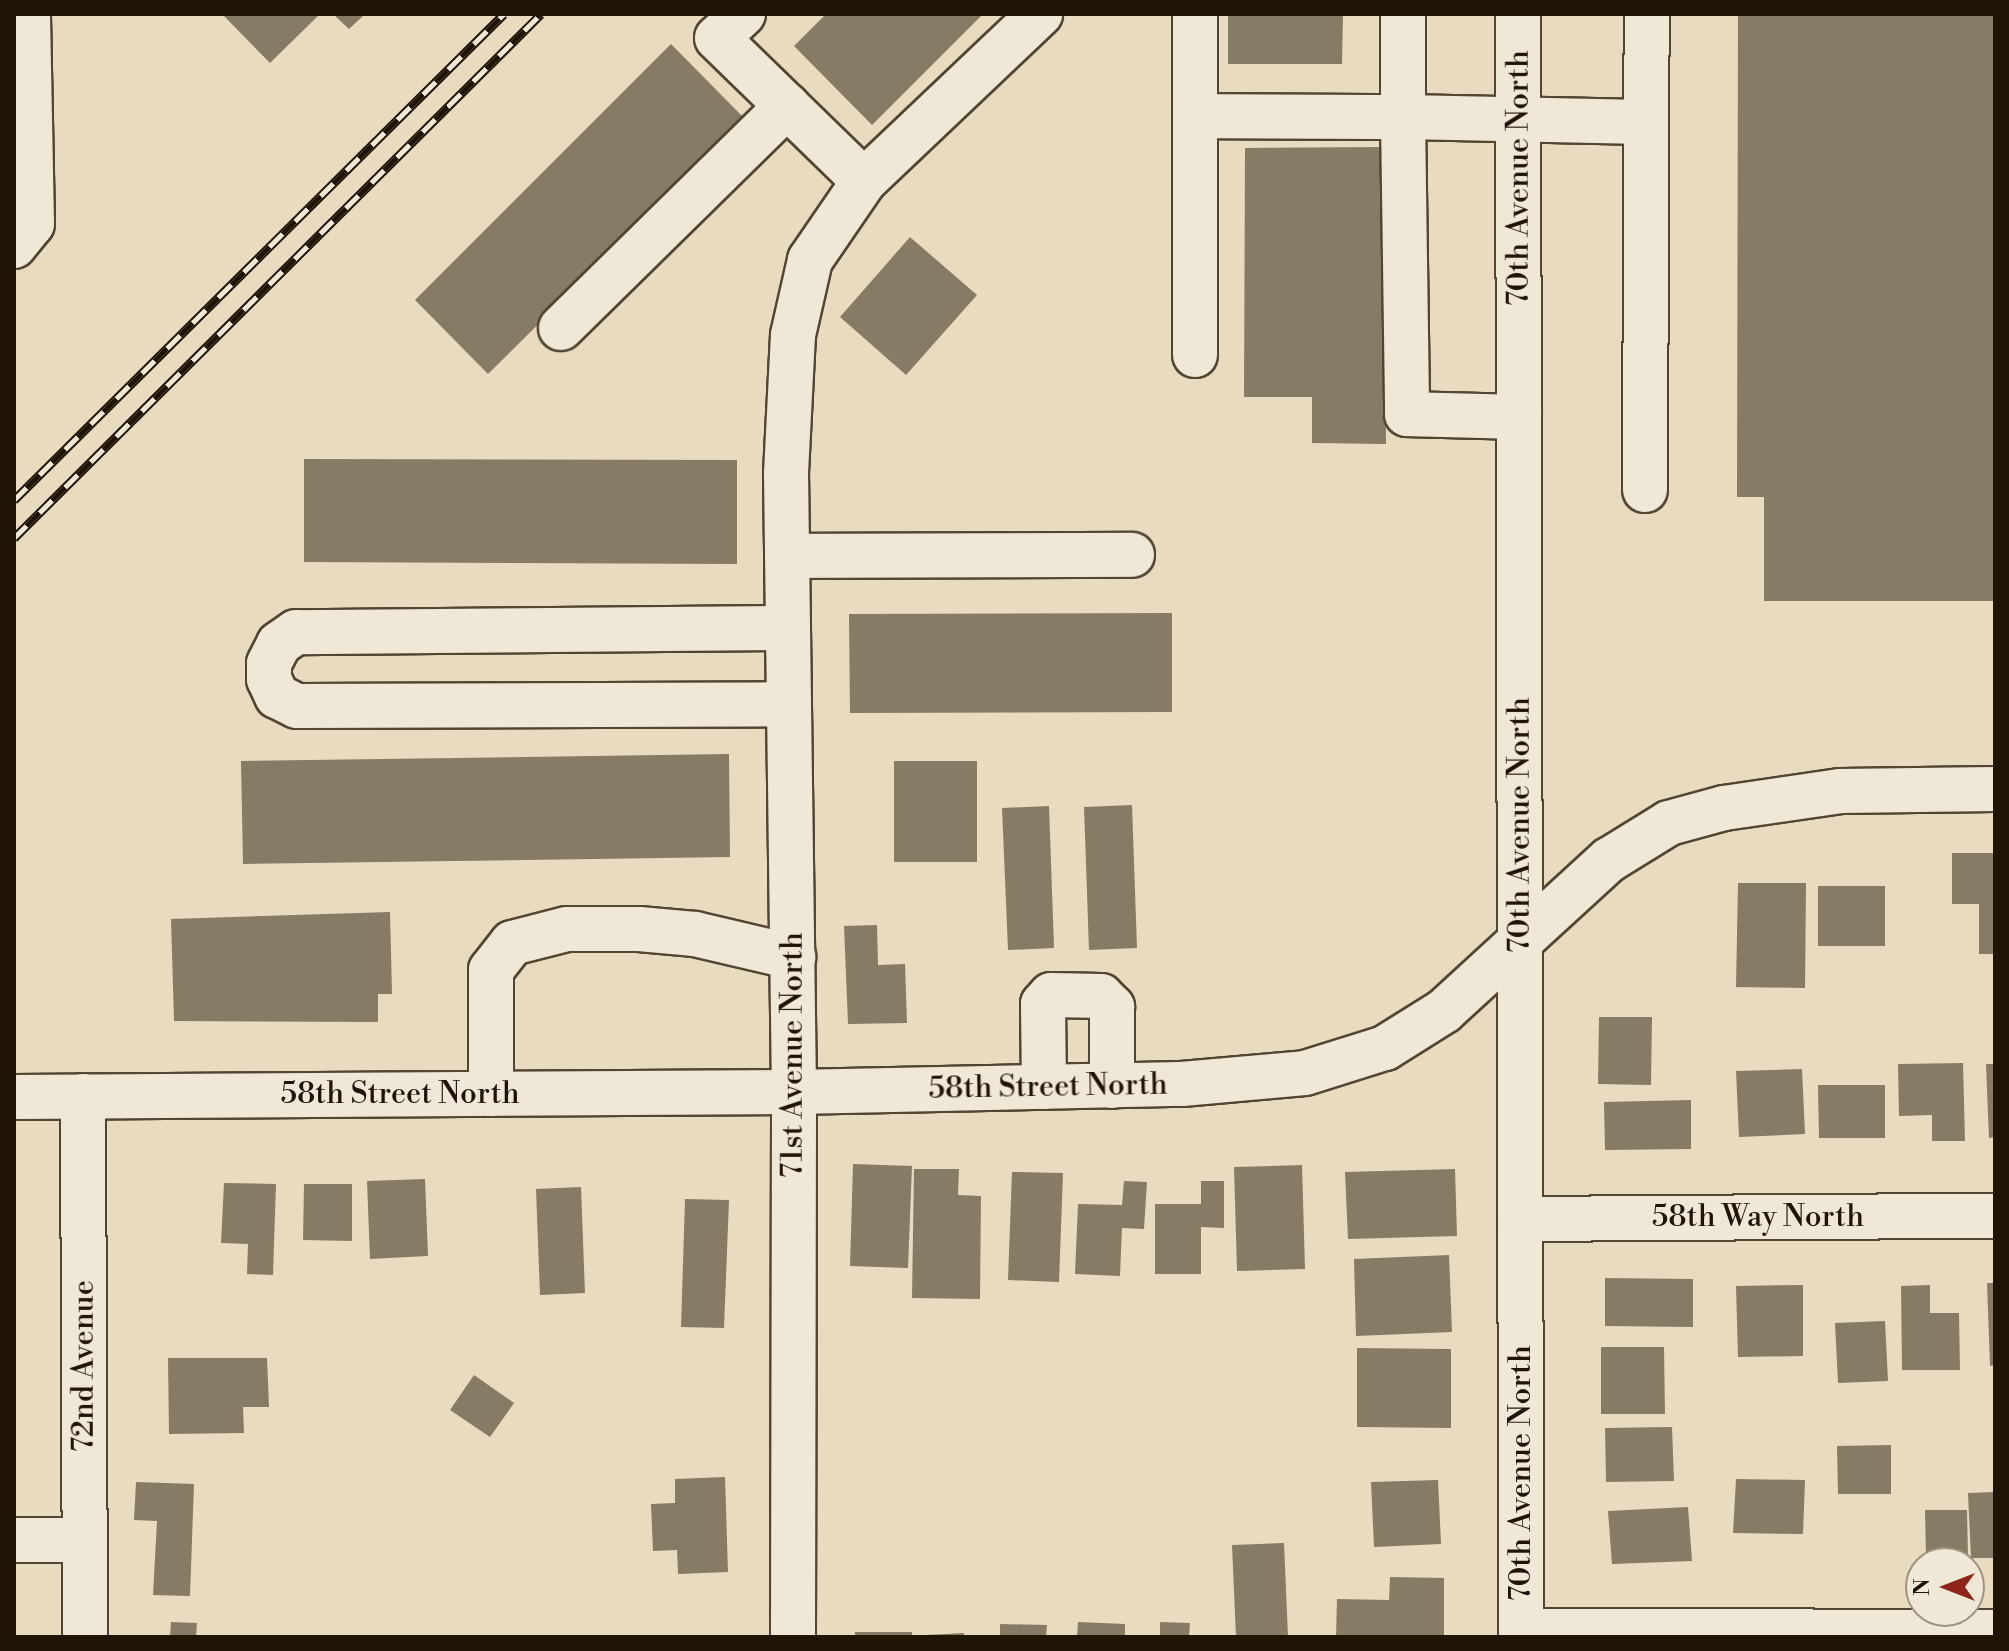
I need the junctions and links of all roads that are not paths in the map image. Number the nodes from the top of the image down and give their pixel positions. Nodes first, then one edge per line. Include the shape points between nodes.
1 (28, 14) edge
2 (743, 14) edge
3 (1040, 14) edge
4 (1195, 14) edge
5 (1403, 14) edge
6 (1518, 14) edge
7 (1647, 14) edge
8 (787, 106) junction
9 (1195, 116) junction
10 (1403, 117) junction
11 (1518, 121) junction
12 (1646, 122) junction
13 (864, 181) junction
14 (14, 246) edge
15 (561, 328) dead end
16 (1195, 355) dead end
17 (1519, 417) junction
18 (1645, 490) dead end
19 (1132, 555) dead end
20 (787, 556) junction
21 (788, 628) junction
22 (789, 704) junction
23 (1995, 789) edge
24 (1521, 942) junction
25 (793, 957) junction
26 (1112, 1086) junction
27 (1044, 1087) junction
28 (794, 1092) junction
29 (491, 1094) junction
30 (83, 1096) junction
31 (14, 1097) edge
32 (1995, 1216) edge
33 (1521, 1219) junction
34 (14, 1540) edge
35 (85, 1540) junction
36 (1995, 1632) edge
37 (1521, 1634) edge
38 (85, 1637) edge
39 (793, 1637) edge

1 - 14 street via 32,224
2 - 8 street via 717,38
3 - 13 street, 71st Avenue North
4 - 9 street
5 - 10 street
6 - 11 street, 70th Avenue North
7 - 12 street
8 - 13 street
8 - 15 street
9 - 10 street
9 - 16 street
10 - 11 street
10 - 17 street via 1407,414
11 - 12 street
11 - 17 street, 70th Avenue North
12 - 18 street
13 - 20 street, 71st Avenue North via 810,260 793,335
17 - 24 street, 70th Avenue North
19 - 20 street
20 - 21 street, 71st Avenue North
21 - 22 street, 71st Avenue North
21 - 22 street via 296,632 279,644 269,664 269,679 277,696 297,706
22 - 25 street, 71st Avenue North
23 - 24 street, 58th Street North via 1840,791 1724,808 1669,823 1609,860
24 - 26 street, 58th Street North via 1444,1011 1385,1048 1305,1073
24 - 33 street, 70th Avenue North
25 - 28 street, 71st Avenue North
25 - 29 street via 695,934 639,929 567,929 512,943 491,970
26 - 27 street, 58th Street North
26 - 27 street via 1112,1007 1101,996 1051,995 1043,1004
27 - 28 street, 58th Street North
28 - 29 street, 58th Street North
28 - 39 street, 71st Avenue North
29 - 30 street, 58th Street North
30 - 31 street, 58th Street North
30 - 35 street, 72nd Avenue
32 - 33 street, 58th Way North
33 - 37 street, 70th Avenue North
34 - 35 street
35 - 38 street, 72nd Avenue
36 - 37 street

